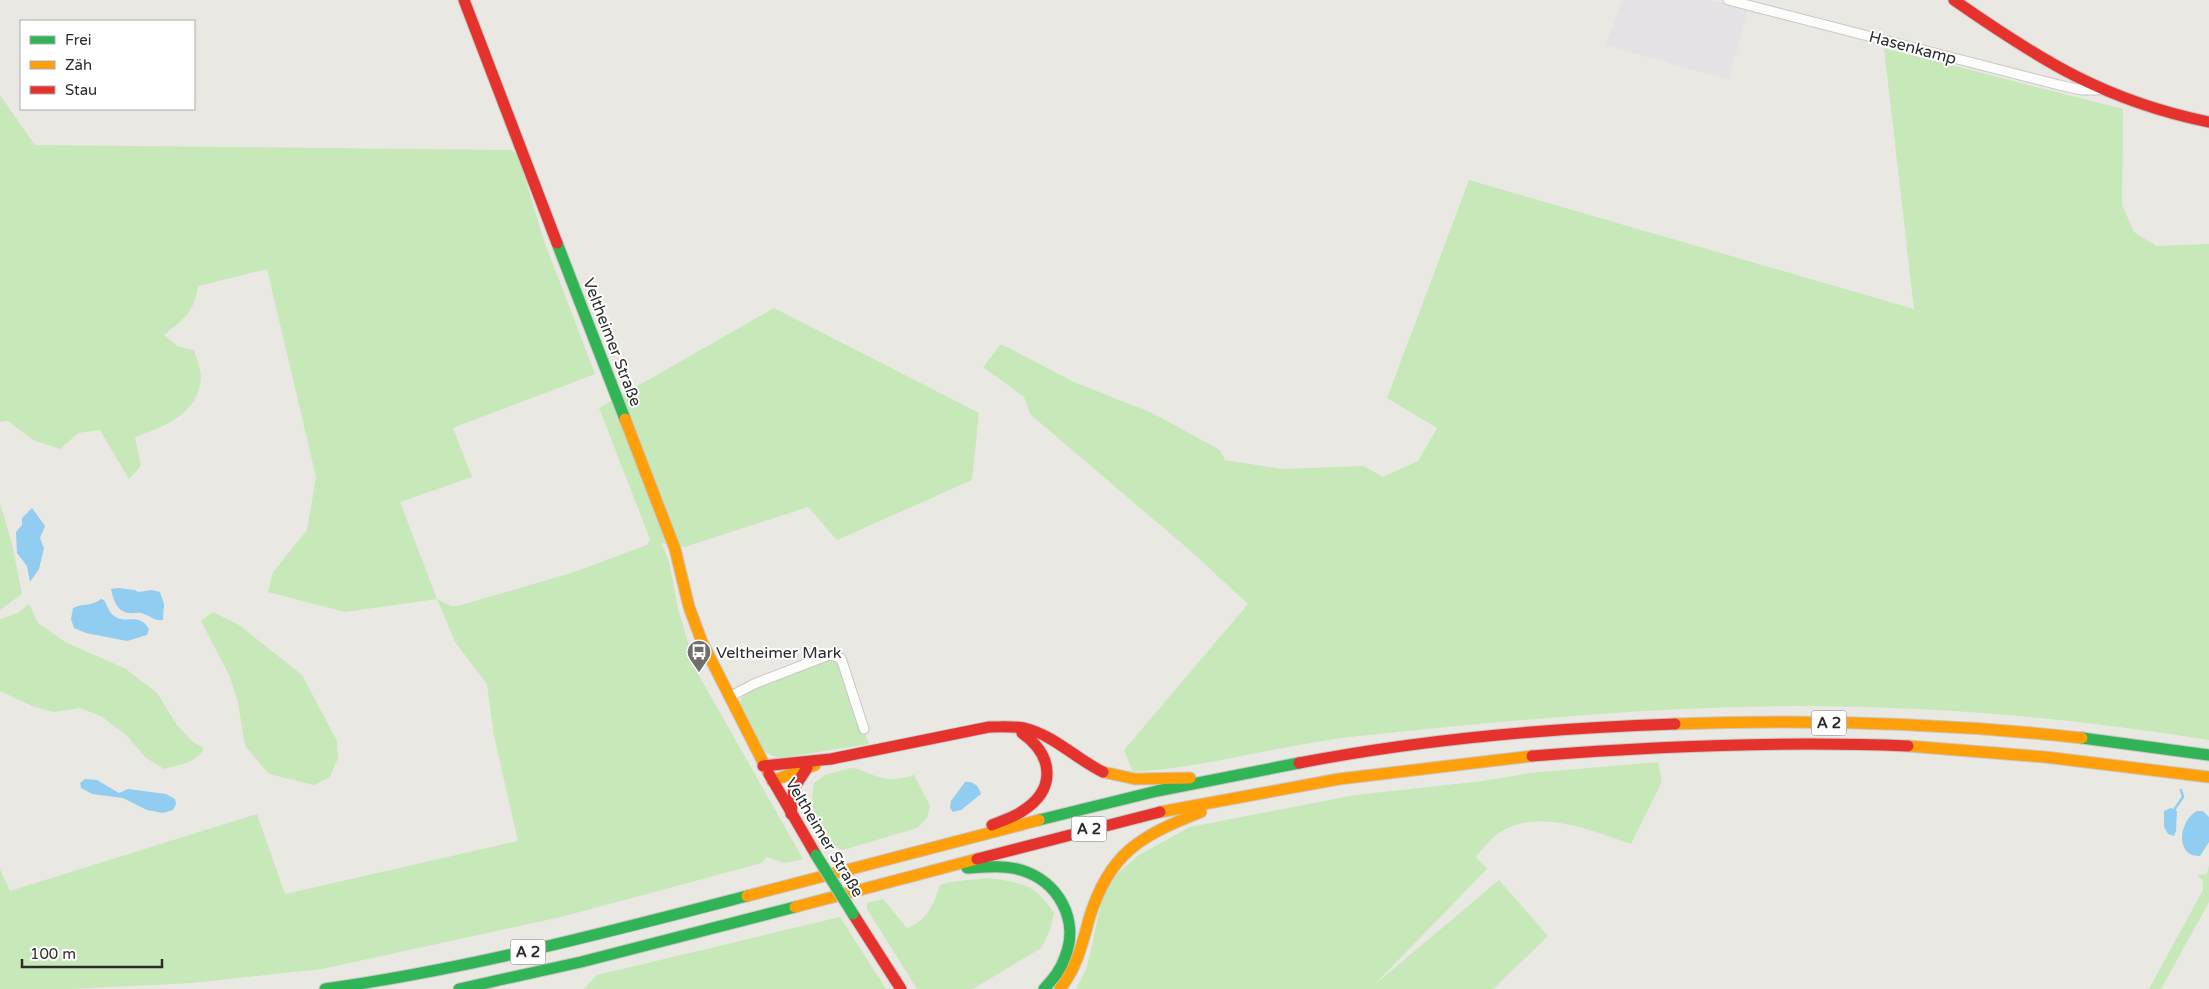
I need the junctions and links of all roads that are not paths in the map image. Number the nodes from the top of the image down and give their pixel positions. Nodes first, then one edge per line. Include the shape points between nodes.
1 (464, 0) edge
2 (1728, 0) edge
3 (1954, 0) edge
4 (2098, 90) junction
5 (2209, 122) edge
6 (729, 697) junction
7 (988, 727) junction
8 (864, 729) dead end
9 (2209, 755) edge
10 (831, 758) junction
11 (763, 766) junction
12 (807, 768) junction
13 (1221, 777) junction
14 (2209, 777) edge
15 (772, 781) junction
16 (1240, 796) junction
17 (791, 814) junction
18 (942, 845) junction
19 (941, 868) junction
20 (325, 989) edge
21 (458, 989) edge
22 (901, 989) edge
23 (1044, 989) edge
24 (1060, 989) edge

1 - 6 main road, Veltheimer Straße via 675,549 689,607 702,642
2 - 4 street, Hasenkamp via 2050,83
3 - 4 main road via 2011,40
4 - 5 main road via 2144,108
6 - 8 street via 762,681 836,655 841,658
6 - 11 main road, Veltheimer Straße
7 - 10 main road
7 - 13 main road via 1023,728 1038,733 1088,765 1130,779
7 - 18 main road via 1016,732 1036,742 1046,760 1047,779 1035,802 1022,812
9 - 13 main road, A 2 via 1954,727 1804,722 1662,724 1447,741
10 - 11 main road
10 - 12 main road
11 - 15 main road, Veltheimer Straße
12 - 15 main road
12 - 17 main road via 794,788
13 - 18 main road, A 2
14 - 16 main road, A 2 via 1956,749 1803,744 1664,746 1465,761 1364,774
15 - 17 main road, Veltheimer Straße
16 - 19 main road, A 2 via 1090,829
16 - 24 main road via 1166,825 1128,848 1102,881 1078,965
17 - 22 main road, Veltheimer Straße, bridge
18 - 20 main road, A 2 via 520,954 418,975
19 - 21 main road, A 2 via 590,960
19 - 23 main road via 1021,870 1056,892 1068,916 1071,944 1060,970

